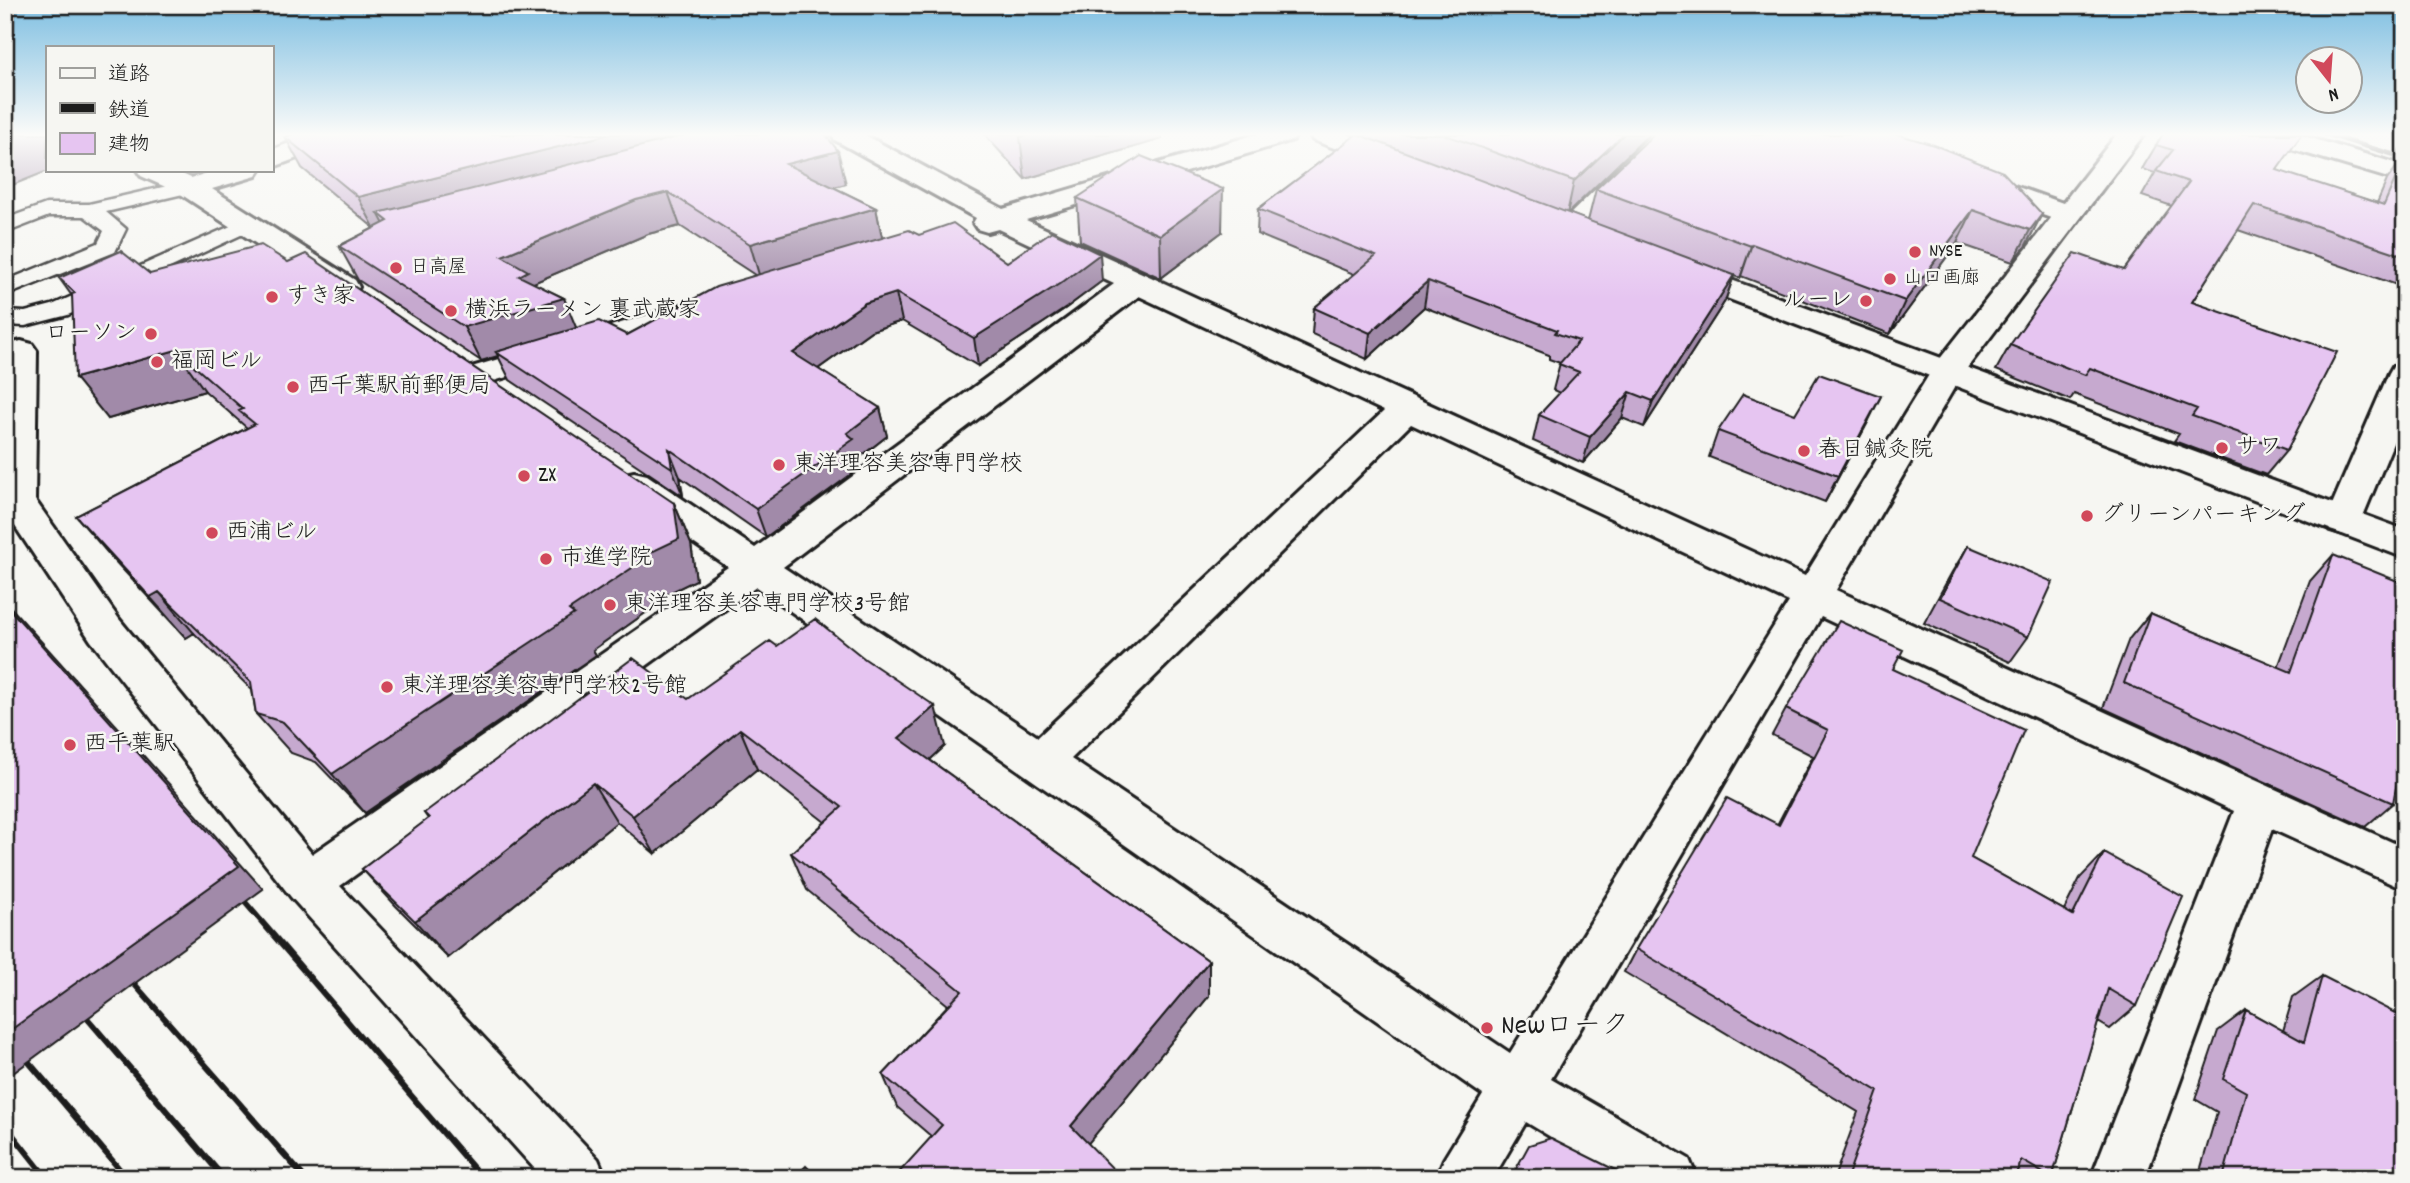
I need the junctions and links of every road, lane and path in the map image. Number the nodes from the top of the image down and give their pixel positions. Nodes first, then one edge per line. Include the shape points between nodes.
1 (179, 189) edge
2 (193, 189) edge
3 (945, 189) edge
4 (1100, 189) edge
5 (1606, 189) edge
6 (1997, 189) edge
7 (2088, 189) edge
8 (89, 210) junction
9 (2068, 214) junction
10 (1000, 219) junction
11 (249, 224) junction
12 (5, 227) edge
13 (1568, 227) edge
14 (961, 230) edge
15 (340, 249) edge
16 (1646, 257) edge
17 (302, 259) junction
18 (1136, 283) junction
19 (5, 289) edge
20 (726, 301) edge
21 (379, 310) edge
22 (17, 329) edge
23 (444, 354) edge
24 (1947, 372) junction
25 (2405, 373) edge
26 (477, 376) junction
27 (510, 399) edge
28 (1408, 407) junction
29 (600, 460) edge
30 (2343, 522) junction
31 (2405, 545) edge
32 (756, 567) junction
33 (1812, 597) junction
34 (1041, 761) junction
35 (2259, 804) junction
36 (2405, 870) edge
37 (307, 883) junction
38 (1517, 1088) junction
39 (579, 1178) edge
40 (1463, 1178) edge
41 (1670, 1178) edge
42 (2118, 1178) edge

1 - 8 lane
2 - 11 street
3 - 10 street
4 - 10 street
5 - 13 lane
6 - 9 street
7 - 9 street
8 - 12 lane via 46,210
8 - 19 lane via 115,229 107,247
9 - 24 street
10 - 14 street
10 - 18 street
11 - 17 street
11 - 22 lane
15 - 17 street
16 - 24 street
17 - 21 street
18 - 28 street
18 - 32 street
20 - 26 street
22 - 37 street via 17,501 105,630
23 - 26 street
24 - 30 street
24 - 33 street
25 - 30 street
26 - 27 street
28 - 33 street
28 - 34 street
29 - 32 street
30 - 31 street
32 - 34 street
32 - 37 street
33 - 35 street
33 - 38 street
34 - 38 street
35 - 36 street
35 - 42 street
37 - 39 street
38 - 40 street
38 - 41 street

